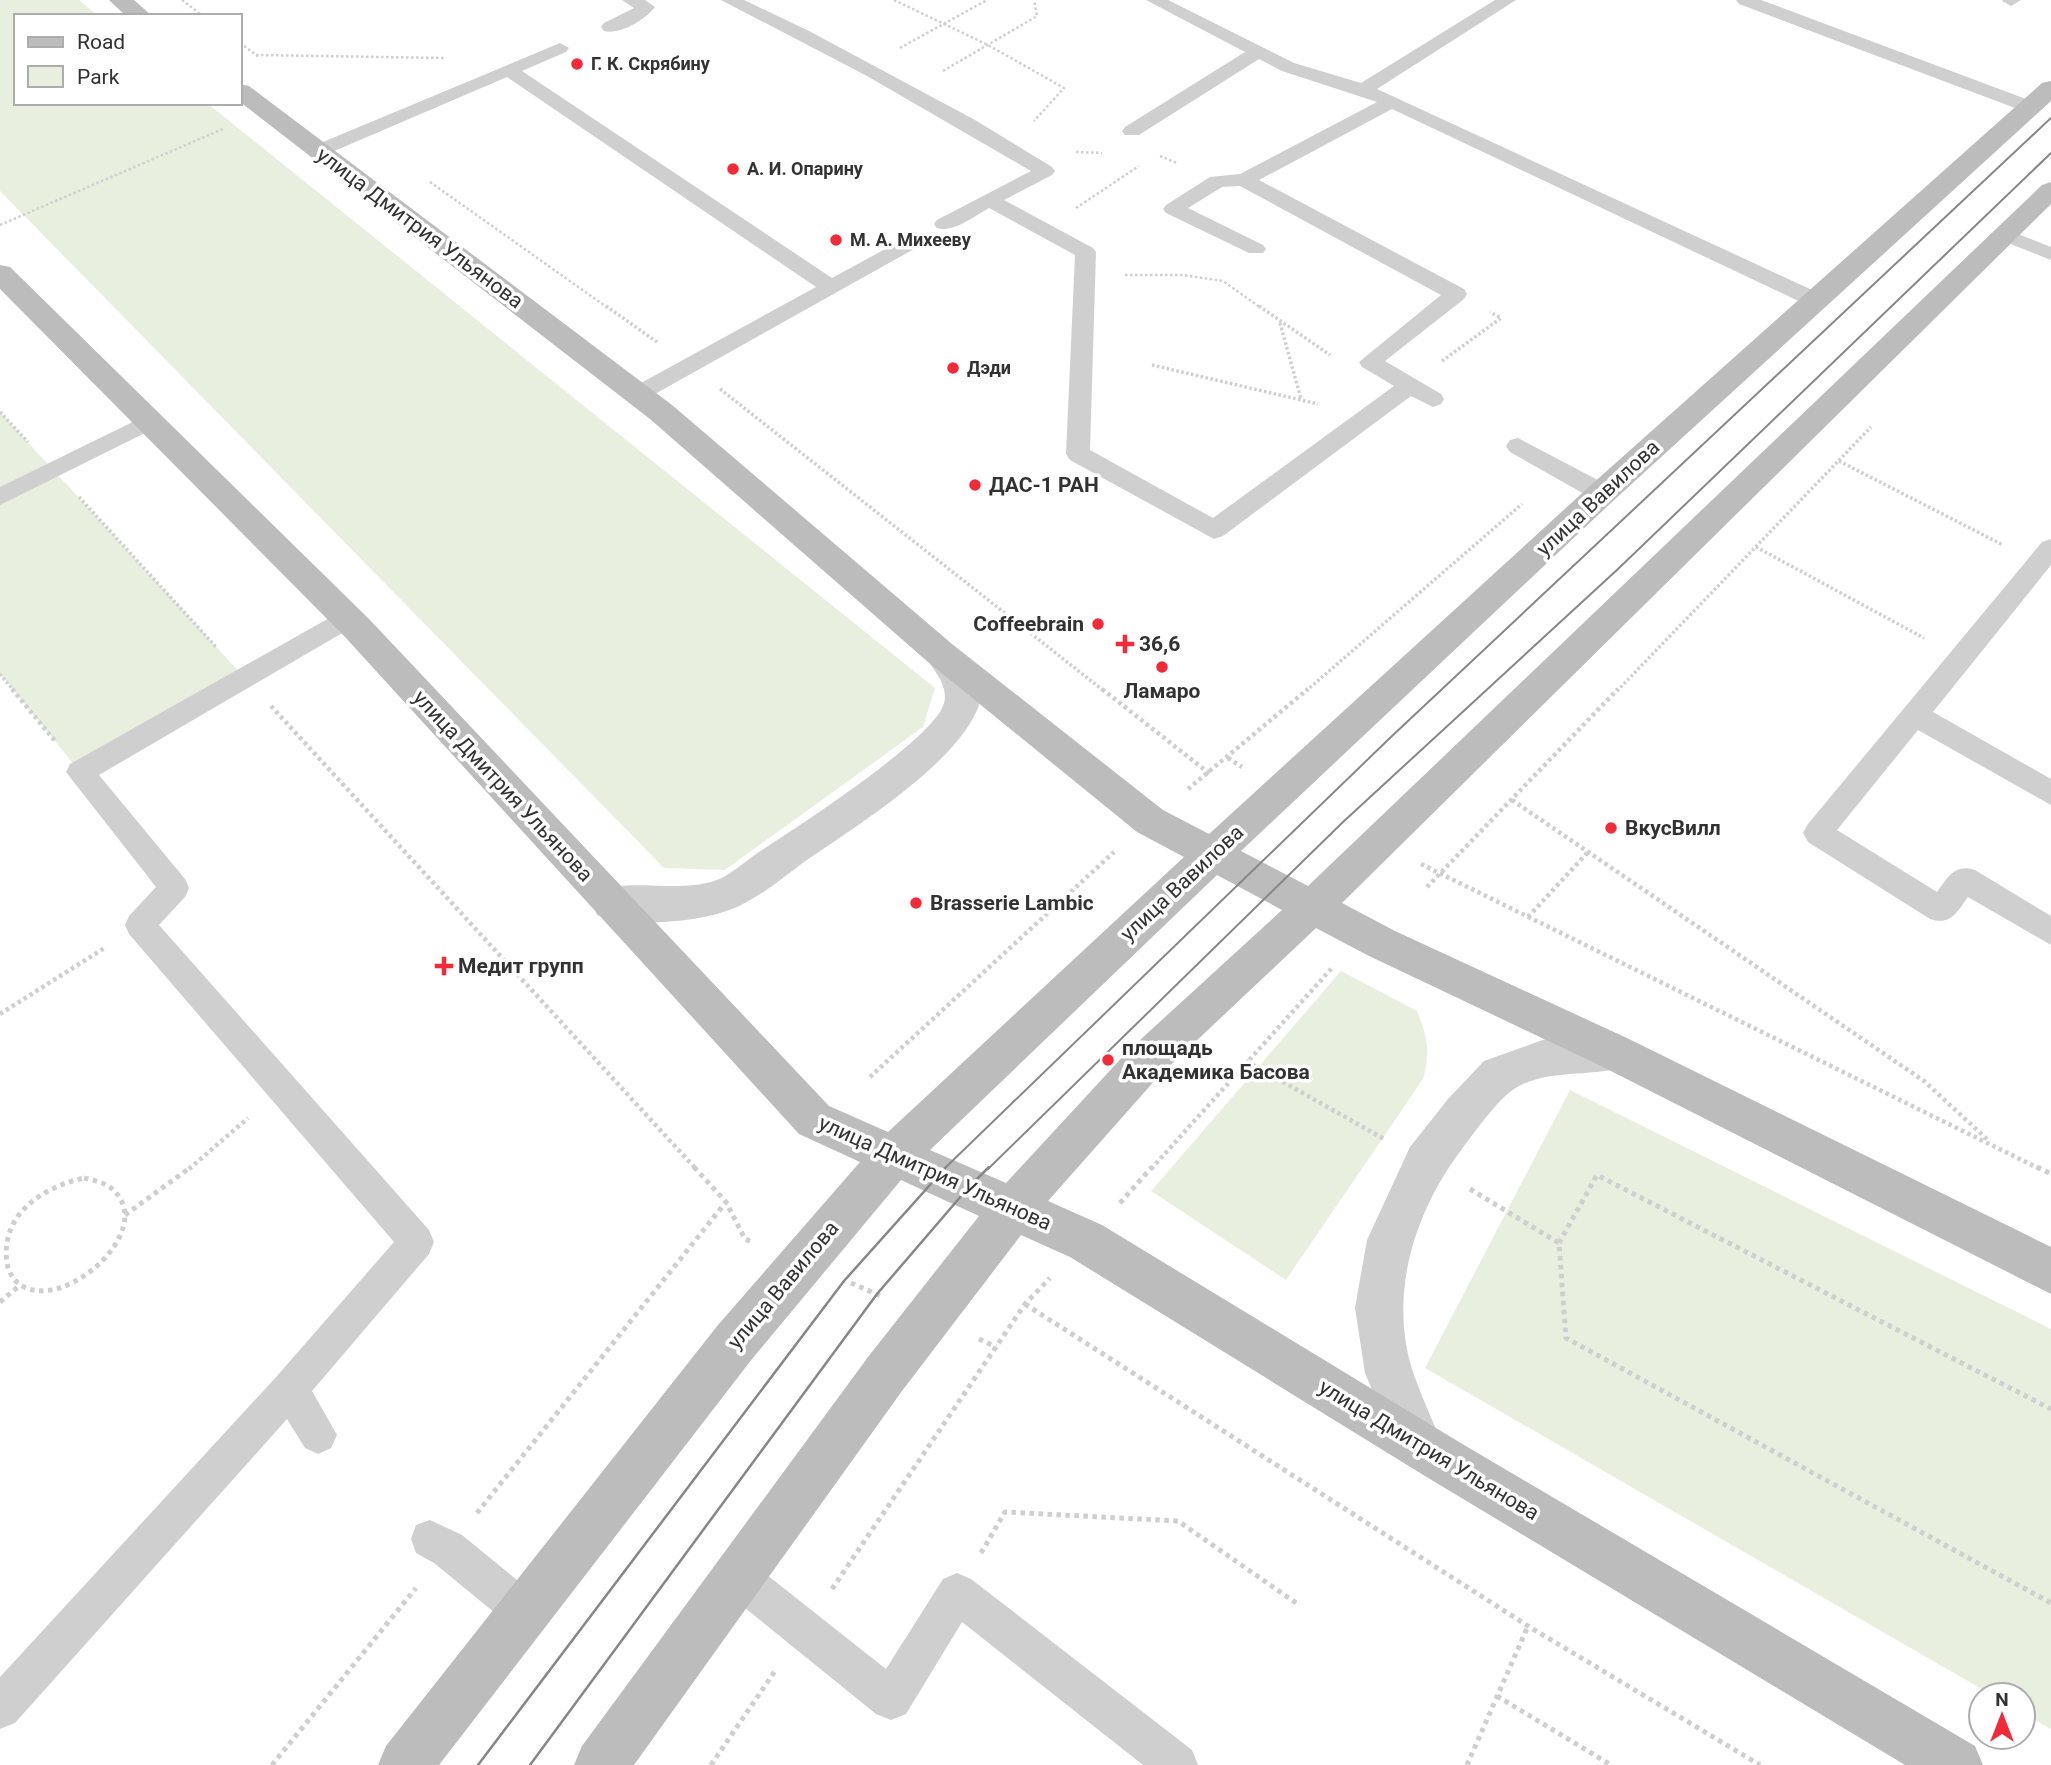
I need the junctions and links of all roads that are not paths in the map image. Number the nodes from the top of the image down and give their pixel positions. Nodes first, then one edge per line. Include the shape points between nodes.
1 (120, 0) edge
2 (668, 0) edge
3 (730, 0) edge
4 (1155, 0) edge
5 (1507, 0) edge
6 (1745, 0) edge
7 (639, 4) edge
8 (138, 14) edge
9 (610, 27) dead end
10 (560, 48) dead end
11 (1258, 52) junction
12 (508, 70) junction
13 (2051, 88) edge
14 (1363, 90) junction
15 (242, 93) edge
16 (1392, 102) junction
17 (2030, 107) junction
18 (1132, 131) dead end
19 (318, 151) junction
20 (1244, 180) junction
21 (2051, 190) edge
22 (990, 201) junction
23 (944, 224) dead end
24 (2005, 235) junction
25 (907, 245) dead end
26 (1256, 249) dead end
27 (2051, 254) edge
28 (0, 273) edge
29 (831, 287) junction
30 (1815, 300) junction
31 (1410, 385) junction
32 (638, 394) junction
33 (1433, 399) dead end
34 (149, 422) junction
35 (1518, 446) dead end
36 (1602, 493) junction
37 (0, 496) edge
38 (2045, 555) edge
39 (347, 618) junction
40 (940, 653) junction
41 (1915, 715) junction
42 (2048, 784) edge
43 (1214, 855) junction
44 (611, 903) junction
45 (1314, 907) junction
46 (2051, 932) edge
47 (1614, 1052) junction
48 (894, 1155) junction
49 (1013, 1209) junction
50 (2051, 1271) edge
51 (290, 1389) junction
52 (318, 1435) dead end
53 (1418, 1444) junction
54 (439, 1544) road end
55 (737, 1577) junction
56 (525, 1612) junction
57 (0, 1708) edge
58 (405, 1765) edge
59 (601, 1765) edge
60 (1177, 1765) edge
61 (1956, 1765) edge

1 - 8 main road
2 - 7 lane
3 - 22 lane via 866,67 1045,172
4 - 11 lane
5 - 14 lane
6 - 17 lane
7 - 9 lane via 635,16
10 - 12 lane
11 - 14 lane via 1288,67
11 - 18 lane
12 - 19 lane
12 - 29 lane
13 - 17 main road, улица Вавилова
14 - 16 lane
15 - 19 main road, улица Дмитрия Ульянова
16 - 20 lane
16 - 30 lane
17 - 30 main road, улица Вавилова
19 - 32 main road, улица Дмитрия Ульянова
20 - 26 lane via 1217,181 1172,209
20 - 31 lane via 1456,295 1370,362
21 - 24 main road
22 - 23 lane
22 - 31 lane via 1086,252 1078,454 1214,530
24 - 27 lane
24 - 45 main road
25 - 29 lane
28 - 34 main road, улица Дмитрия Ульянова
29 - 32 lane
30 - 36 main road, улица Вавилова
31 - 33 lane
32 - 40 main road, улица Дмитрия Ульянова
34 - 37 lane
34 - 39 main road, улица Дмитрия Ульянова
35 - 36 lane
36 - 43 main road, улица Вавилова
38 - 41 lane
39 - 44 main road, улица Дмитрия Ульянова
39 - 51 lane via 80,772 174,888 140,925 416,1242
40 - 43 main road, улица Дмитрия Ульянова via 1150,821
40 - 44 street via 960,680 960,709 949,728 919,758 729,893 706,902 673,905
41 - 42 lane
41 - 46 lane via 1818,833 1941,909 1964,879
43 - 45 main road, улица Дмитрия Ульянова
43 - 48 main road, улица Вавилова
44 - 48 main road, улица Дмитрия Ульянова via 814,1120
45 - 47 main road, улица Дмитрия Ульянова
45 - 49 main road via 1111,1097
47 - 50 main road, улица Дмитрия Ульянова
47 - 53 street via 1548,1057 1499,1075 1425,1162 1390,1240 1378,1308 1389,1373
48 - 49 main road, улица Дмитрия Ульянова
48 - 56 main road, улица Вавилова via 735,1342
49 - 53 main road, улица Дмитрия Ульянова via 1086,1241
49 - 55 main road via 928,1315
51 - 52 lane
51 - 57 lane
53 - 61 main road, улица Дмитрия Ульянова
54 - 56 lane
55 - 59 main road
55 - 60 lane via 891,1699 957,1593
56 - 58 main road, улица Вавилова

